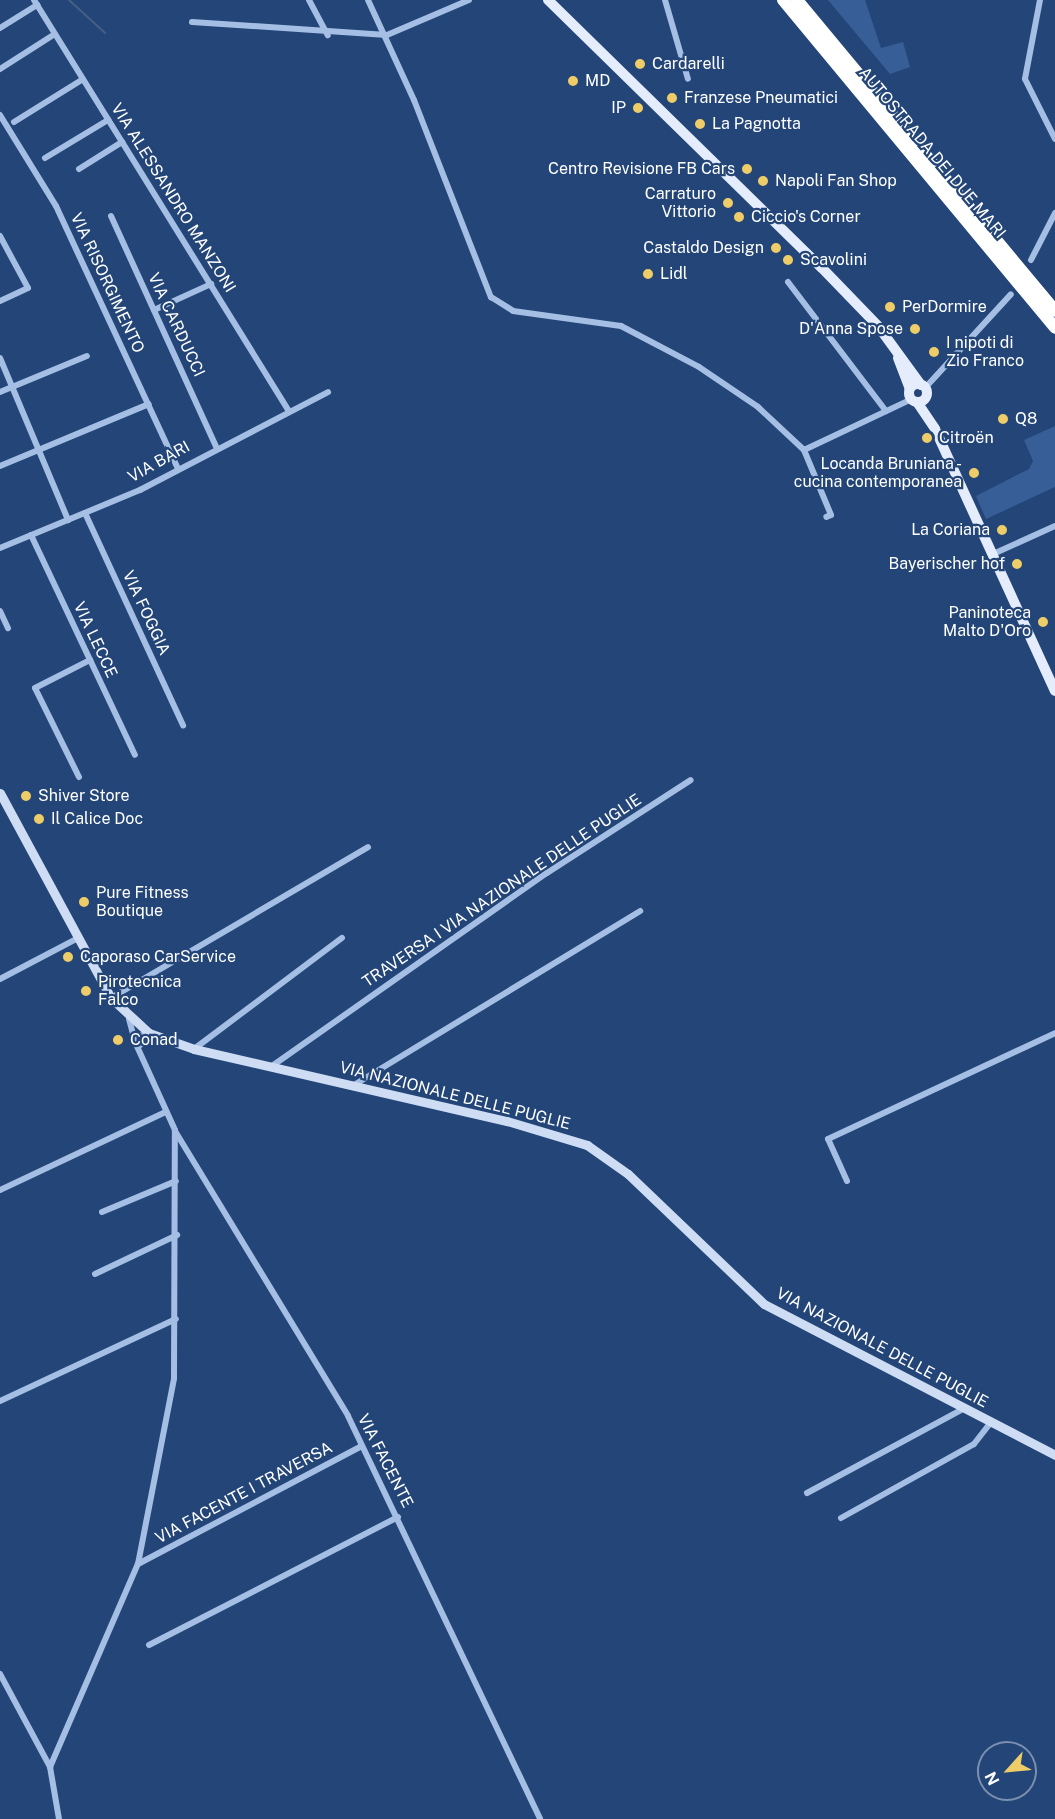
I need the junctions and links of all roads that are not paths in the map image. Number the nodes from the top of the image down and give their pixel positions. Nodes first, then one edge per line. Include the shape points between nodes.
1 (309, 0) edge
2 (368, 0) edge
3 (469, 0) edge
4 (665, 0) edge
5 (783, 0) edge
6 (797, 0) edge
7 (1040, 0) edge
8 (548, 1) edge
9 (36, 3) edge
10 (192, 22) dead end
11 (0, 28) edge
12 (56, 34) junction
13 (328, 35) junction
14 (387, 36) junction
15 (0, 69) edge
16 (83, 79) junction
17 (688, 79) dead end
18 (0, 115) edge
19 (108, 120) junction
20 (14, 122) dead end
21 (1055, 139) edge
22 (122, 142) junction
23 (45, 158) dead end
24 (79, 169) dead end
25 (1055, 213) edge
26 (111, 216) dead end
27 (0, 236) edge
28 (1031, 260) dead end
29 (789, 282) dead end
30 (211, 284) junction
31 (1011, 294) dead end
32 (0, 301) edge
33 (154, 310) junction
34 (1055, 311) edge
35 (1055, 328) edge
36 (87, 356) dead end
37 (0, 358) edge
38 (12, 387) junction
39 (0, 392) edge
40 (328, 392) dead end
41 (919, 393) junction
42 (149, 405) junction
43 (289, 411) junction
44 (886, 411) junction
45 (216, 446) junction
46 (39, 450) junction
47 (804, 450) junction
48 (0, 466) edge
49 (178, 469) junction
50 (85, 513) junction
51 (826, 517) dead end
52 (68, 520) junction
53 (1055, 526) edge
54 (31, 535) junction
55 (0, 548) edge
56 (993, 554) junction
57 (0, 611) edge
58 (8, 628) dead end
59 (90, 660) junction
60 (1055, 691) edge
61 (183, 725) dead end
62 (135, 755) dead end
63 (80, 777) dead end
64 (691, 780) dead end
65 (0, 793) edge
66 (368, 847) dead end
67 (640, 910) dead end
68 (78, 938) junction
69 (342, 938) dead end
70 (0, 979) edge
71 (111, 998) junction
72 (129, 1019) junction
73 (1055, 1033) edge
74 (159, 1038) junction
75 (135, 1041) junction
76 (194, 1049) junction
77 (272, 1067) junction
78 (354, 1085) junction
79 (166, 1112) junction
80 (175, 1130) junction
81 (176, 1181) junction
82 (847, 1181) dead end
83 (0, 1190) edge
84 (102, 1212) dead end
85 (177, 1235) junction
86 (95, 1274) dead end
87 (176, 1319) junction
88 (0, 1401) edge
89 (965, 1408) junction
90 (991, 1422) junction
91 (362, 1446) junction
92 (1055, 1455) edge
93 (807, 1493) dead end
94 (398, 1517) junction
95 (841, 1518) dead end
96 (138, 1564) junction
97 (149, 1645) dead end
98 (0, 1674) edge
99 (50, 1767) junction
100 (59, 1819) edge
101 (540, 1819) edge

1 - 13 street
2 - 14 street
3 - 14 street
4 - 17 street
5 - 35 highway, AUTOSTRADA DEI DUE MARI
6 - 34 highway, AUTOSTRADA DEI DUE MARI
7 - 21 street via 1024,80
8 - 41 main road via 892,344
9 - 11 street
9 - 12 street, VIA ALESSANDRO MANZONI
10 - 13 street via 237,21
12 - 15 street
12 - 16 street, VIA ALESSANDRO MANZONI
13 - 14 street
14 - 47 street via 491,297 513,311 621,326 648,336 758,407
16 - 19 street, VIA ALESSANDRO MANZONI
16 - 20 street
18 - 42 street, VIA RISORGIMENTO via 56,206
19 - 22 street, VIA ALESSANDRO MANZONI
19 - 23 street
22 - 24 street
22 - 30 street, VIA ALESSANDRO MANZONI
25 - 28 street
26 - 33 street, VIA CARDUCCI
27 - 32 street via 28,288
29 - 44 street
30 - 33 street
30 - 43 street, VIA ALESSANDRO MANZONI
31 - 41 street
33 - 45 street, VIA CARDUCCI
36 - 38 street
37 - 38 street
38 - 39 street
38 - 46 street
40 - 43 street, VIA BARI
41 - 44 street
41 - 56 main road
42 - 46 street
42 - 49 street, VIA RISORGIMENTO
43 - 45 street, VIA BARI
44 - 47 street
45 - 49 street, VIA BARI
46 - 48 street
46 - 52 street
47 - 51 street via 831,515
49 - 50 street, VIA BARI
50 - 52 street, VIA BARI
50 - 61 street, VIA FOGGIA
52 - 54 street, VIA BARI
53 - 56 street
54 - 55 street, VIA BARI
54 - 59 street, VIA LECCE
56 - 60 main road
57 - 58 street
59 - 62 street, VIA LECCE
59 - 63 street via 35,688
64 - 77 street, TRAVERSA I VIA NAZIONALE DELLE PUGLIE via 547,873
65 - 68 main road, VIA NAZIONALE DELLE PUGLIE
66 - 71 street
67 - 78 street
68 - 70 street
68 - 71 main road, VIA NAZIONALE DELLE PUGLIE
69 - 76 street
71 - 72 main road, VIA NAZIONALE DELLE PUGLIE
72 - 74 main road, VIA NAZIONALE DELLE PUGLIE
72 - 75 street, VIA FACENTE
73 - 82 street via 828,1139
74 - 75 street
74 - 76 main road, VIA NAZIONALE DELLE PUGLIE
75 - 79 street, VIA FACENTE
76 - 77 main road, VIA NAZIONALE DELLE PUGLIE
77 - 78 main road, VIA NAZIONALE DELLE PUGLIE
78 - 89 main road, VIA NAZIONALE DELLE PUGLIE via 587,1145 628,1174 764,1304
79 - 80 street, VIA FACENTE
79 - 83 street
80 - 81 street
80 - 91 street, VIA FACENTE
81 - 84 street
81 - 85 street
85 - 86 street
85 - 87 street
87 - 88 street
87 - 96 street via 174,1378 161,1467
89 - 90 main road, VIA NAZIONALE DELLE PUGLIE
89 - 93 street
90 - 92 main road, VIA NAZIONALE DELLE PUGLIE
90 - 95 street via 974,1444
91 - 94 street, VIA FACENTE
91 - 96 street, VIA FACENTE I TRAVERSA
94 - 97 street
94 - 101 street, VIA FACENTE
96 - 99 street
98 - 99 street
99 - 100 street

